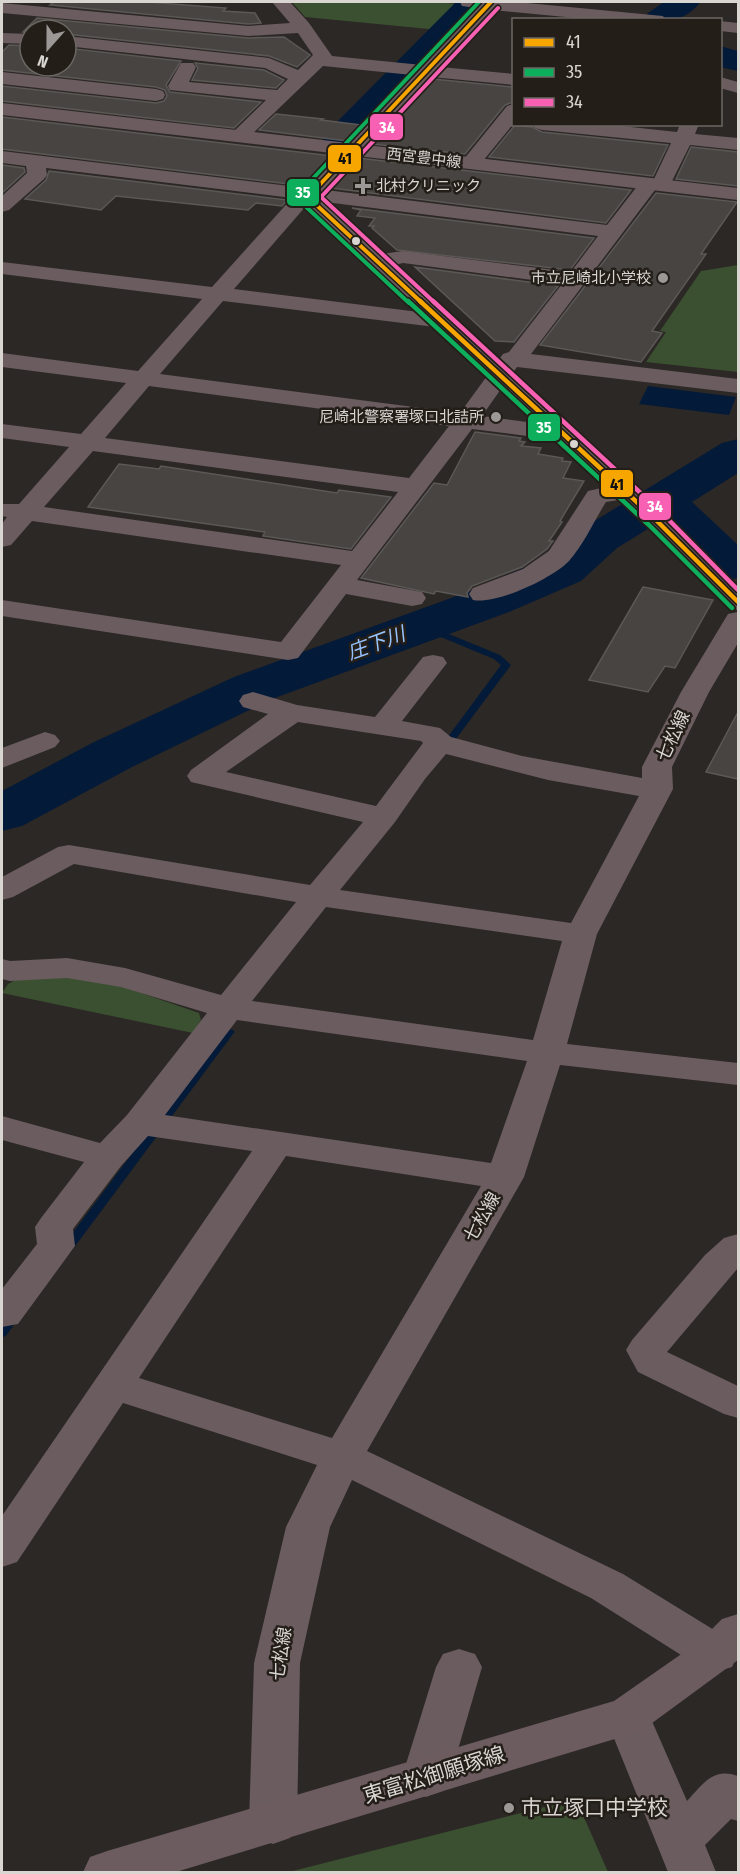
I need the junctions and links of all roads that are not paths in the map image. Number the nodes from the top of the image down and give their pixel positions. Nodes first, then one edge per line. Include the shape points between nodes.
1 (10, 2) edge
2 (280, 2) edge
3 (477, 2) edge
4 (2, 8) edge
5 (593, 11) edge
6 (644, 18) edge
7 (722, 26) edge
8 (303, 27) junction
9 (738, 28) edge
10 (2, 38) edge
11 (18, 39) edge
12 (78, 42) edge
13 (320, 60) junction
14 (187, 67) dead end
15 (416, 69) junction
16 (302, 76) junction
17 (2, 78) edge
18 (512, 80) edge
19 (722, 83) edge
20 (738, 88) edge
21 (156, 95) dead end
22 (281, 96) junction
23 (2, 109) edge
24 (511, 117) edge
25 (578, 126) edge
26 (686, 132) edge
27 (239, 136) junction
28 (738, 144) edge
29 (354, 150) junction
30 (2, 158) edge
31 (36, 161) junction
32 (471, 163) junction
33 (655, 184) junction
34 (738, 194) edge
35 (310, 197) junction
36 (2, 206) edge
37 (613, 232) junction
38 (389, 259) junction
39 (2, 268) edge
40 (576, 279) junction
41 (218, 294) junction
42 (440, 321) junction
43 (2, 360) edge
44 (509, 365) junction
45 (144, 378) junction
46 (738, 386) edge
47 (466, 422) junction
48 (552, 424) junction
49 (2, 431) edge
50 (86, 443) junction
51 (416, 487) junction
52 (627, 494) junction
53 (13, 511) edge
54 (2, 539) edge
55 (359, 560) junction
56 (339, 585) junction
57 (483, 594) dead end
58 (412, 598) dead end
59 (738, 602) edge
60 (2, 608) edge
61 (738, 620) edge
62 (433, 663) dead end
63 (254, 701) dead end
64 (294, 713) junction
65 (384, 725) junction
66 (2, 732) edge
67 (446, 745) junction
68 (2, 759) edge
69 (658, 789) junction
70 (383, 817) junction
71 (2, 890) edge
72 (317, 896) junction
73 (581, 934) junction
74 (4, 974) edge
75 (228, 1008) junction
76 (547, 1053) junction
77 (738, 1074) edge
78 (140, 1123) junction
79 (2, 1128) edge
80 (276, 1143) junction
81 (108, 1157) junction
82 (505, 1177) junction
83 (738, 1247) edge
84 (2, 1315) edge
85 (114, 1385) junction
86 (738, 1403) edge
87 (342, 1457) junction
88 (2, 1550) edge
89 (727, 1643) edge
90 (459, 1667) dead end
91 (628, 1716) junction
92 (426, 1777) junction
93 (738, 1801) edge
94 (273, 1823) junction
95 (686, 1856) edge
96 (107, 1872) edge

1 - 4 street
2 - 8 street
3 - 5 street
3 - 15 street
4 - 8 street via 248,31
5 - 6 street
7 - 9 street
8 - 13 street via 323,56
10 - 11 street
12 - 16 street via 269,63
13 - 15 street
13 - 16 street
14 - 22 street via 177,86
15 - 18 street
15 - 29 street
16 - 22 street
17 - 21 street
19 - 20 street
22 - 27 street
23 - 27 main road, 西宮豊中線
24 - 32 street
25 - 26 street
26 - 28 street
26 - 33 street
27 - 29 main road, 西宮豊中線
29 - 32 main road, 西宮豊中線
29 - 35 street
30 - 31 street
31 - 35 street
31 - 36 street via 37,175
32 - 33 main road, 西宮豊中線
33 - 34 main road, 西宮豊中線
33 - 37 street
35 - 37 street
35 - 38 street
35 - 41 street via 299,202
37 - 40 street
38 - 40 street
38 - 42 street
39 - 41 street
40 - 44 street
41 - 42 street
41 - 45 street
42 - 44 street
43 - 45 street
44 - 46 street
44 - 47 street
44 - 48 street
45 - 47 street
45 - 50 street
47 - 48 street via 527,429
47 - 51 street
48 - 52 street
49 - 50 street
50 - 51 street
50 - 53 street
51 - 55 street
52 - 57 street via 597,496 559,556 532,575
52 - 59 street
53 - 54 street
53 - 55 street
55 - 56 street
56 - 58 street
56 - 60 street via 288,651
61 - 69 street, 七松線 via 657,767
62 - 65 street
63 - 64 street
64 - 65 street
64 - 70 street via 202,776
65 - 67 street via 430,734
66 - 68 street via 45,741
67 - 69 street via 527,766
67 - 70 street via 430,753
69 - 73 street, 七松線
70 - 72 street
71 - 72 street via 69,854
72 - 73 street
72 - 75 street
73 - 76 street, 七松線
74 - 75 street via 67,968 125,978
75 - 76 street
75 - 78 street
76 - 77 street
76 - 82 street, 七松線
78 - 80 street
78 - 81 street
79 - 81 street
80 - 82 street
80 - 85 street
81 - 84 street via 54,1227 56,1246
82 - 87 street, 七松線
83 - 86 street via 646,1350 652,1362
85 - 87 street
85 - 88 street
87 - 89 street
87 - 94 street, 七松線 via 308,1527 277,1663
89 - 91 main road, 東富松御願塚線
90 - 92 street
91 - 92 main road, 東富松御願塚線
91 - 95 street
92 - 94 main road, 東富松御願塚線
93 - 95 street via 726,1792
94 - 96 main road, 東富松御願塚線

